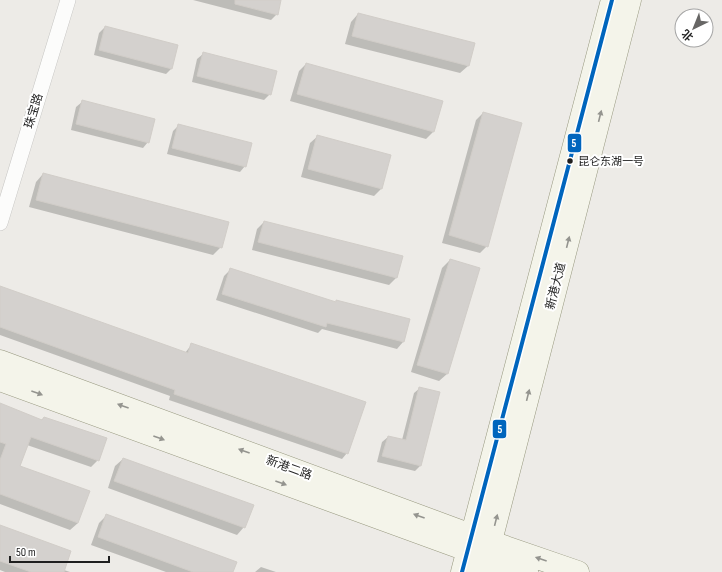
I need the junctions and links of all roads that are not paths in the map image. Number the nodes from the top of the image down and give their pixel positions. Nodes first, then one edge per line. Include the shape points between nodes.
1 (68, 0) edge
2 (612, 0) edge
3 (630, 0) edge
4 (0, 222) edge
5 (0, 361) edge
6 (0, 380) edge
7 (480, 552) edge
8 (462, 572) edge
9 (527, 572) edge
10 (578, 572) edge

1 - 4 street, 珠宝路
2 - 7 main road, 新港大道
7 -> 3 main road, 新港大道
7 -> 5 main road, 新港二路
6 -> 7 main road, 新港二路
7 - 8 main road, 新港大道
7 - 9 main road, 新港二路
10 -> 7 main road, 新港二路

